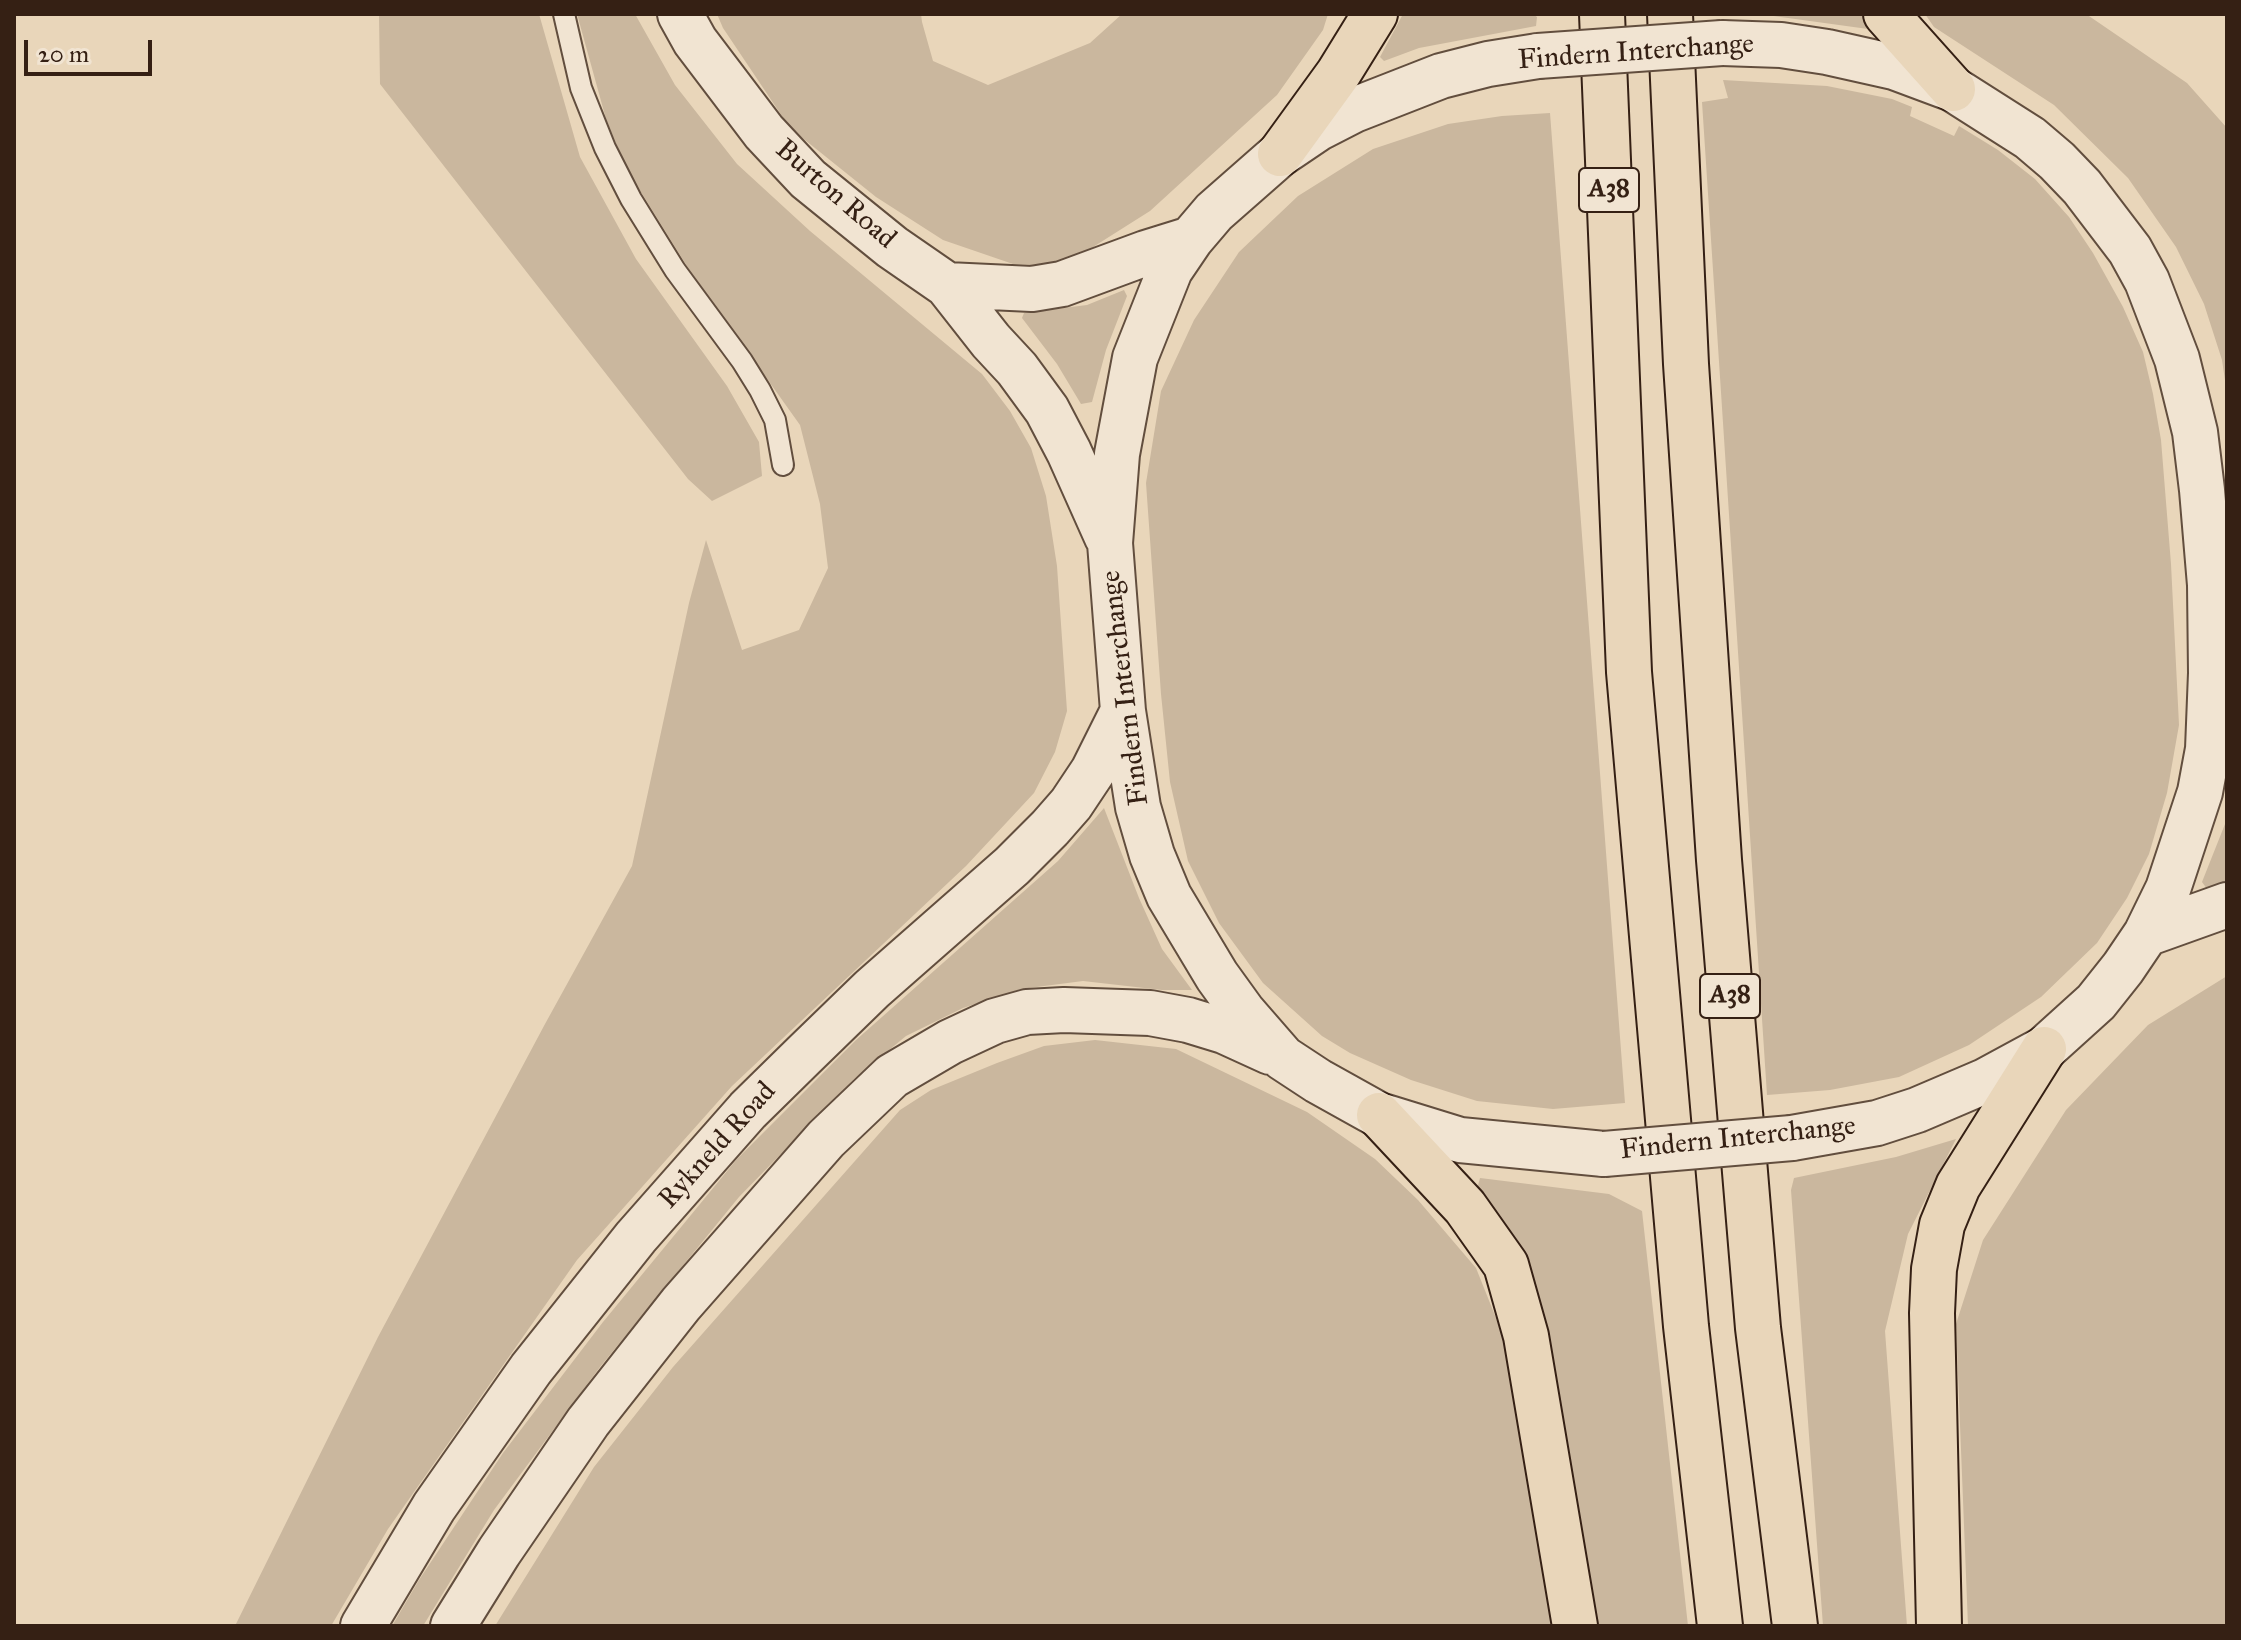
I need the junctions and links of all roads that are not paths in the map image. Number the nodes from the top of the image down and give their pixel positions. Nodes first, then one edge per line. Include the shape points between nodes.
1 (564, 14) edge
2 (680, 14) edge
3 (1375, 14) edge
4 (1602, 14) edge
5 (1670, 14) edge
6 (1886, 14) edge
7 (1953, 89) junction
8 (1280, 154) junction
9 (1191, 239) junction
10 (947, 285) junction
11 (783, 465) dead end
12 (1110, 543) junction
13 (2218, 600) edge
14 (1123, 711) junction
15 (2227, 905) edge
16 (2146, 934) junction
17 (2044, 1049) junction
18 (1283, 1058) junction
19 (1379, 1115) junction
20 (363, 1626) edge
21 (453, 1626) edge
22 (1575, 1626) edge
23 (1720, 1626) edge
24 (1795, 1626) edge
25 (1939, 1626) edge

1 - 11 lane via 581,88 605,148 675,270 760,390 775,420
2 - 10 street, Burton Road via 727,86 808,179
3 - 8 highway
4 - 23 highway, A38 via 1629,672 1686,1326
5 - 24 highway, A38 via 1686,364 1719,860 1758,1328
6 - 7 highway
7 - 8 street, Findern Interchange, bridge via 1894,67 1781,45 1722,43 1538,56 1488,64 1400,91 1342,116
7 - 13 street, Findern Interchange via 2057,161 2107,217 2147,281 2177,359 2195,432
8 - 9 street, Findern Interchange
9 - 10 street via 1062,284 1032,289
9 - 12 street, Findern Interchange via 1170,270 1135,358 1117,454
10 - 12 street, Burton Road via 1047,410
12 - 14 street, Findern Interchange
13 - 16 street, Findern Interchange via 2200,792 2168,889
14 - 18 street, Findern Interchange via 1138,807 1169,896 1217,976
14 - 20 street, Rykneld Road via 1093,771 1050,828 748,1110 636,1237 531,1369 443,1494
15 - 16 street
16 - 17 street, Findern Interchange via 2096,1002
17 - 19 street, Findern Interchange, bridge via 1917,1110 1792,1138 1604,1154 1460,1140
17 - 25 highway via 1958,1186 1942,1225 1932,1313
18 - 19 street, Findern Interchange
18 - 21 street via 1188,1020 1064,1010 995,1021 892,1076 826,1139 681,1304 588,1422
19 - 22 highway via 1465,1207 1506,1265 1529,1351

